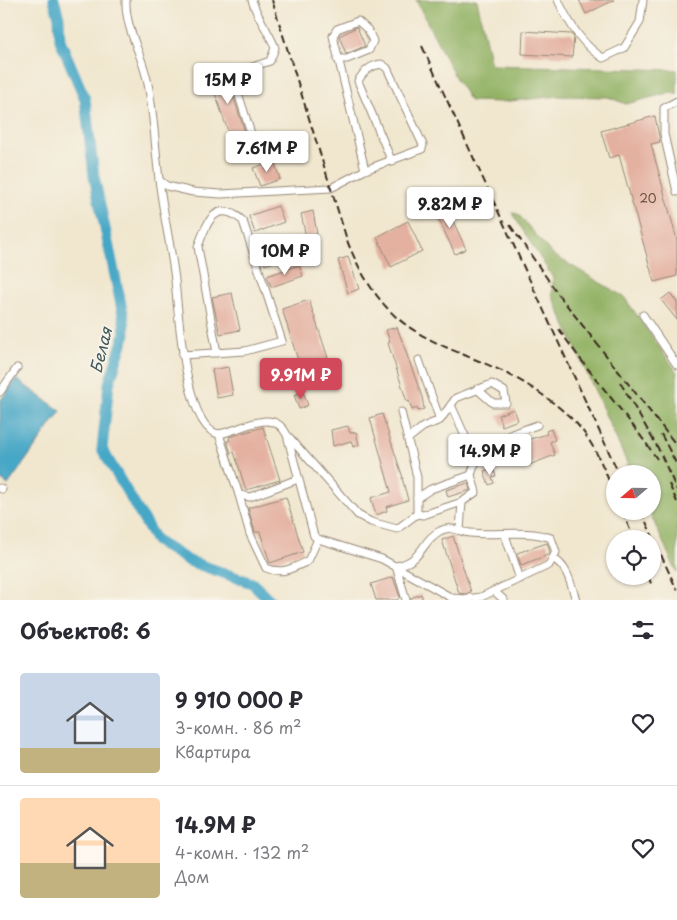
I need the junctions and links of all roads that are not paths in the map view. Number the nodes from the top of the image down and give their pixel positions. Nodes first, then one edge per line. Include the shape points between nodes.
1 (126, 0) edge
2 (252, 0) edge
3 (558, 0) edge
4 (643, 0) edge
5 (338, 59) junction
6 (677, 101) edge
7 (254, 142) dead end
8 (392, 162) junction
9 (365, 170) junction
10 (159, 180) junction
11 (677, 192) edge
12 (643, 315) dead end
13 (217, 353) junction
14 (182, 355) junction
15 (419, 360) dead end
16 (677, 365) edge
17 (16, 368) dead end
18 (476, 389) dead end
19 (0, 392) edge
20 (451, 405) junction
21 (401, 412) dead end
22 (440, 420) junction
23 (537, 425) dead end
24 (219, 434) junction
25 (287, 435) junction
26 (409, 438) junction
27 (475, 463) junction
28 (471, 475) junction
29 (298, 479) junction
30 (239, 495) junction
31 (417, 498) junction
32 (462, 502) junction
33 (417, 514) junction
34 (460, 530) junction
35 (505, 535) junction
36 (318, 539) junction
37 (554, 559) junction
38 (396, 566) junction
39 (520, 579) junction
40 (440, 590) junction
41 (494, 591) junction
42 (406, 600) edge
43 (444, 600) edge
44 (504, 600) edge
45 (576, 600) edge

1 - 10 lane via 128,24 148,82
2 - 7 lane via 257,17 275,48 270,61 232,74
3 - 4 lane via 565,16 590,49 603,58 624,48 640,22
5 - 5 lane via 333,36 338,29 358,21 368,30 372,41 369,50 347,59
5 - 9 lane
6 - 11 lane via 664,108 664,126
8 - 8 lane via 422,149 423,145 387,68 381,64 374,65 363,72 358,81
8 - 9 lane
9 - 10 lane via 331,188 292,191 193,192 167,186
10 - 14 lane via 174,270
12 - 16 lane
13 - 13 lane via 245,351 282,340 242,221 233,212 219,211 203,231 198,247
13 - 14 lane
14 - 24 lane via 200,420 208,431
15 - 22 lane
17 - 19 lane
18 - 20 lane via 456,398
20 - 22 lane
20 - 27 lane via 465,436 468,455
21 - 26 lane
22 - 26 lane
23 - 27 lane via 512,434 506,445
24 - 25 lane via 270,420 280,424
24 - 30 lane
25 - 29 lane
25 - 33 lane via 358,515 397,530
26 - 31 lane via 417,477
27 - 28 lane
28 - 31 lane via 431,489
28 - 32 lane via 476,492
29 - 30 lane via 250,497
29 - 36 lane via 311,529
30 - 36 lane via 250,534 266,568 275,572 288,571 308,561
31 - 33 lane
32 - 33 lane via 423,515
32 - 34 lane
34 - 35 lane
34 - 38 lane via 449,528 440,531 416,558
35 - 37 lane via 533,534 551,538 556,552
35 - 39 lane
36 - 38 lane
37 - 39 lane via 549,565
37 - 45 lane via 567,574
38 - 40 lane
38 - 42 lane
39 - 41 lane
40 - 41 lane via 452,598 467,599
40 - 43 lane
41 - 44 lane

